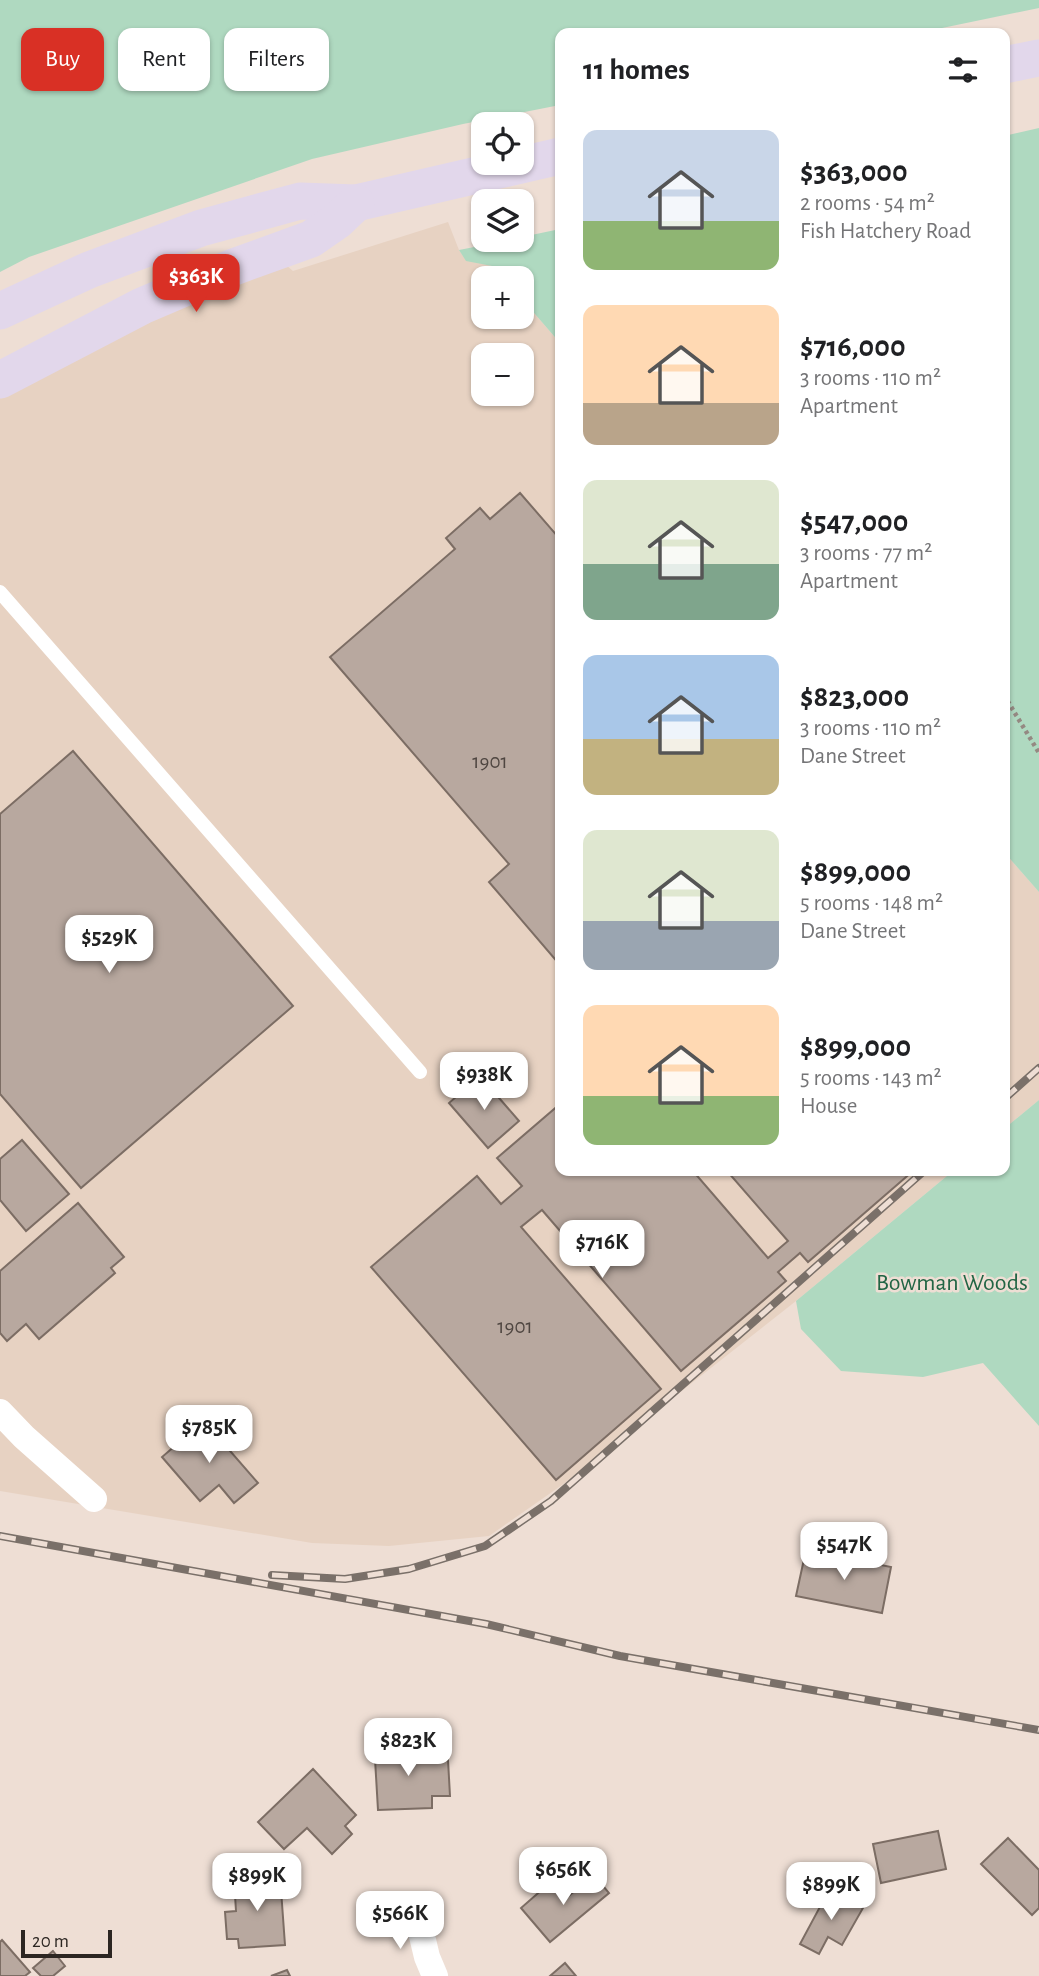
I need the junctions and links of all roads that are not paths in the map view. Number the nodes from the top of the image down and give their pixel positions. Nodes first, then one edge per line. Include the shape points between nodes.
1 (1039, 58) edge
2 (1010, 64) edge
3 (555, 157) edge
4 (356, 203) junction
5 (0, 311) edge
6 (0, 380) edge
7 (0, 592) edge
8 (420, 1072) dead end
9 (0, 1412) edge
10 (94, 1499) dead end
11 (416, 1912) dead end
12 (435, 1976) edge

1 - 2 main road
3 - 4 main road
4 - 5 main road via 300,201 201,228 79,274
4 - 6 main road via 310,239 154,301
7 - 8 lane
9 - 10 street
11 - 12 street

